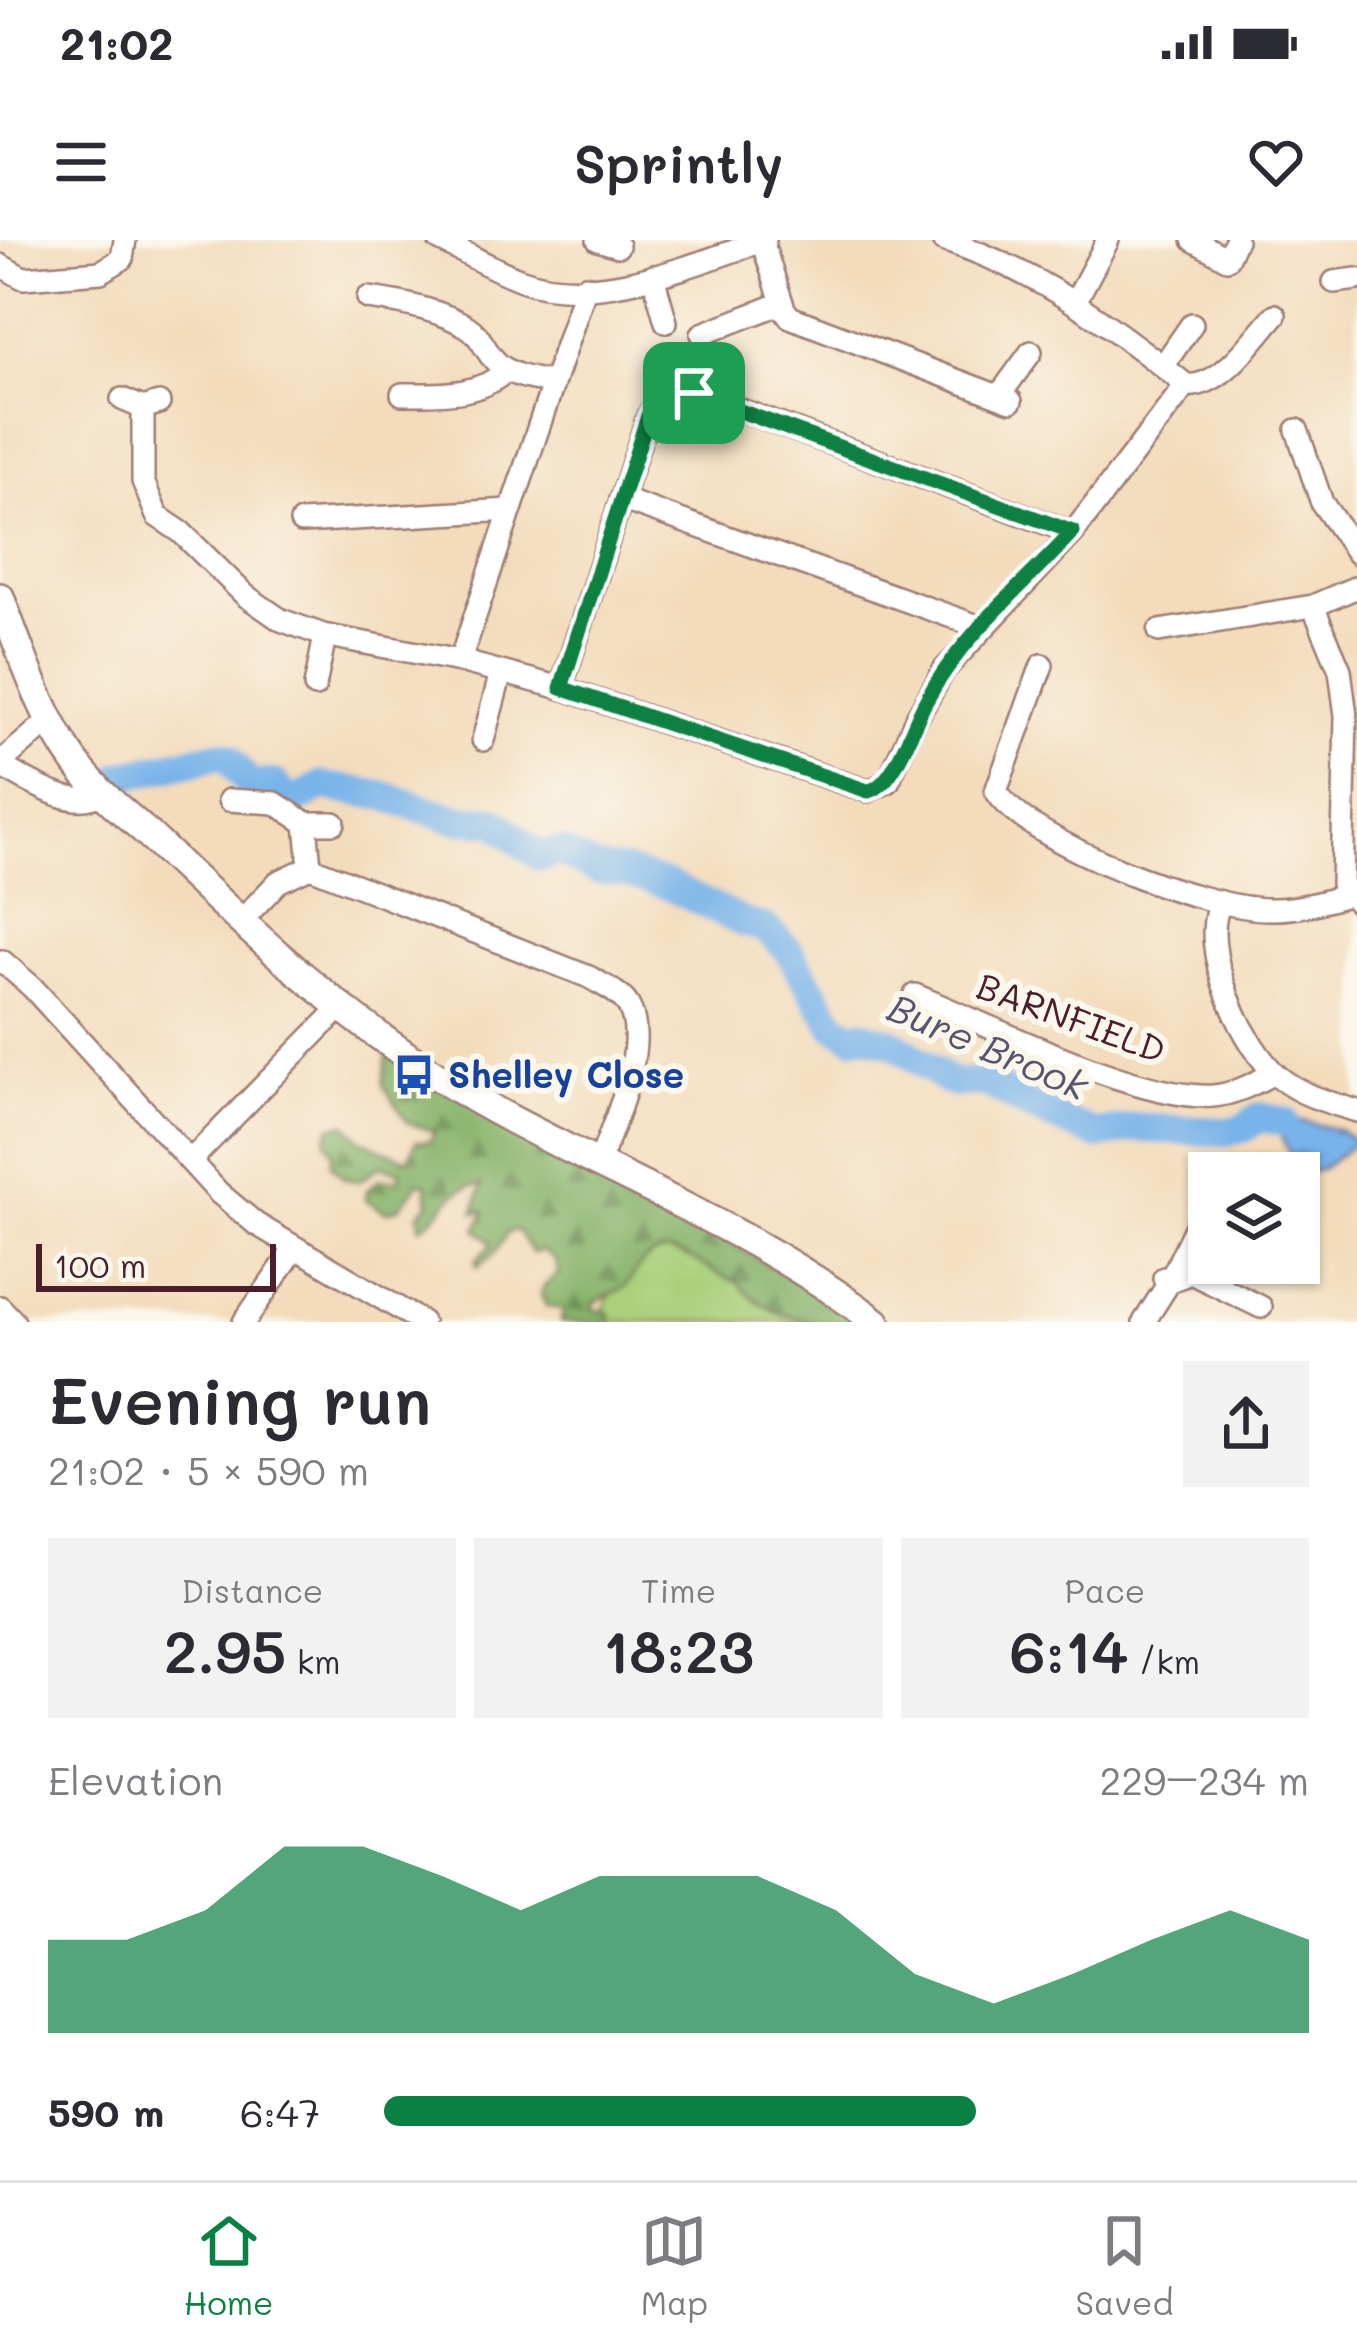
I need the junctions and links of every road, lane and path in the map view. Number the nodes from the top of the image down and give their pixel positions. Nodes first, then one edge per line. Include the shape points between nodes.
1 (125, 240) edge
2 (439, 240) edge
3 (764, 240) edge
4 (943, 240) edge
5 (1108, 240) edge
6 (1193, 240) edge
7 (1236, 240) edge
8 (0, 265) edge
9 (653, 276) junction
10 (586, 286) junction
11 (368, 298) dead end
12 (1075, 302) junction
13 (782, 303) junction
14 (1275, 315) dead end
15 (667, 322) dead end
16 (1192, 324) dead end
17 (702, 334) dead end
18 (1031, 352) dead end
19 (1163, 366) junction
20 (507, 370) junction
21 (551, 382) junction
22 (1186, 385) junction
23 (402, 394) dead end
24 (141, 403) dead end
25 (1297, 430) dead end
26 (621, 499) junction
27 (510, 510) junction
28 (302, 522) dead end
29 (1073, 532) junction
30 (1357, 553) edge
31 (1357, 587) edge
32 (3, 604) edge
33 (1313, 606) junction
34 (982, 628) junction
35 (1159, 631) dead end
36 (325, 636) junction
37 (460, 662) junction
38 (1042, 665) dead end
39 (501, 673) junction
40 (314, 686) dead end
41 (561, 688) junction
42 (59, 718) junction
43 (482, 740) dead end
44 (0, 764) edge
45 (106, 789) junction
46 (230, 800) dead end
47 (306, 823) junction
48 (334, 823) dead end
49 (310, 867) junction
50 (1354, 898) edge
51 (1221, 902) junction
52 (239, 922) junction
53 (2, 961) edge
54 (915, 995) dead end
55 (341, 1007) junction
56 (1274, 1072) junction
57 (1357, 1111) edge
58 (190, 1161) junction
59 (599, 1163) junction
60 (1188, 1226) edge
61 (295, 1248) junction
62 (1165, 1278) junction
63 (0, 1307) edge
64 (1261, 1307) dead end
65 (14, 1322) edge
66 (244, 1322) edge
67 (422, 1322) edge
68 (876, 1322) edge
69 (1144, 1322) edge

1 - 8 street via 122,259 106,271 23,278
2 - 10 street via 525,282
3 - 9 street
3 - 13 street
4 - 12 street
5 - 12 street
6 - 7 street via 1227,260
9 - 10 street
9 - 15 street
10 - 21 street
11 - 20 street via 472,329
12 - 19 street
13 - 17 street
13 - 18 street via 802,323 1005,399
14 - 22 street via 1214,378
16 - 19 street
19 - 22 street
20 - 21 street
20 - 23 street via 471,389
21 - 27 street
22 - 29 street
24 - 36 street via 142,481 157,516 246,596
25 - 30 street via 1322,503
26 - 29 street via 657,397 677,388
26 - 34 street
26 - 41 street
27 - 28 street
27 - 37 street
29 - 34 street
31 - 33 street
32 - 42 main road
33 - 35 street
33 - 50 street via 1340,670 1342,884
34 - 41 street via 944,670 877,790
36 - 37 street
36 - 40 street
37 - 39 street
38 - 51 street via 996,791 1009,812 1117,869
39 - 41 street
39 - 43 street
42 - 44 street
42 - 45 main road via 73,760
44 - 45 street via 74,801
45 - 52 main road
46 - 47 street via 275,803
47 - 48 street
47 - 49 street
49 - 52 street via 278,882
49 - 59 street via 589,977 626,1002 635,1050
50 - 51 street via 1269,909
51 - 56 street via 1215,934 1229,1004
52 - 55 main road
53 - 58 street
54 - 56 street, BARNFIELD via 1120,1078 1192,1095 1247,1088
55 - 58 street
55 - 59 main road via 492,1109
56 - 57 street via 1316,1099
58 - 61 street via 256,1224
59 - 68 main road via 789,1262
60 - 62 street
61 - 66 street
61 - 67 street
62 - 64 street via 1191,1273
62 - 69 street
63 - 65 street

